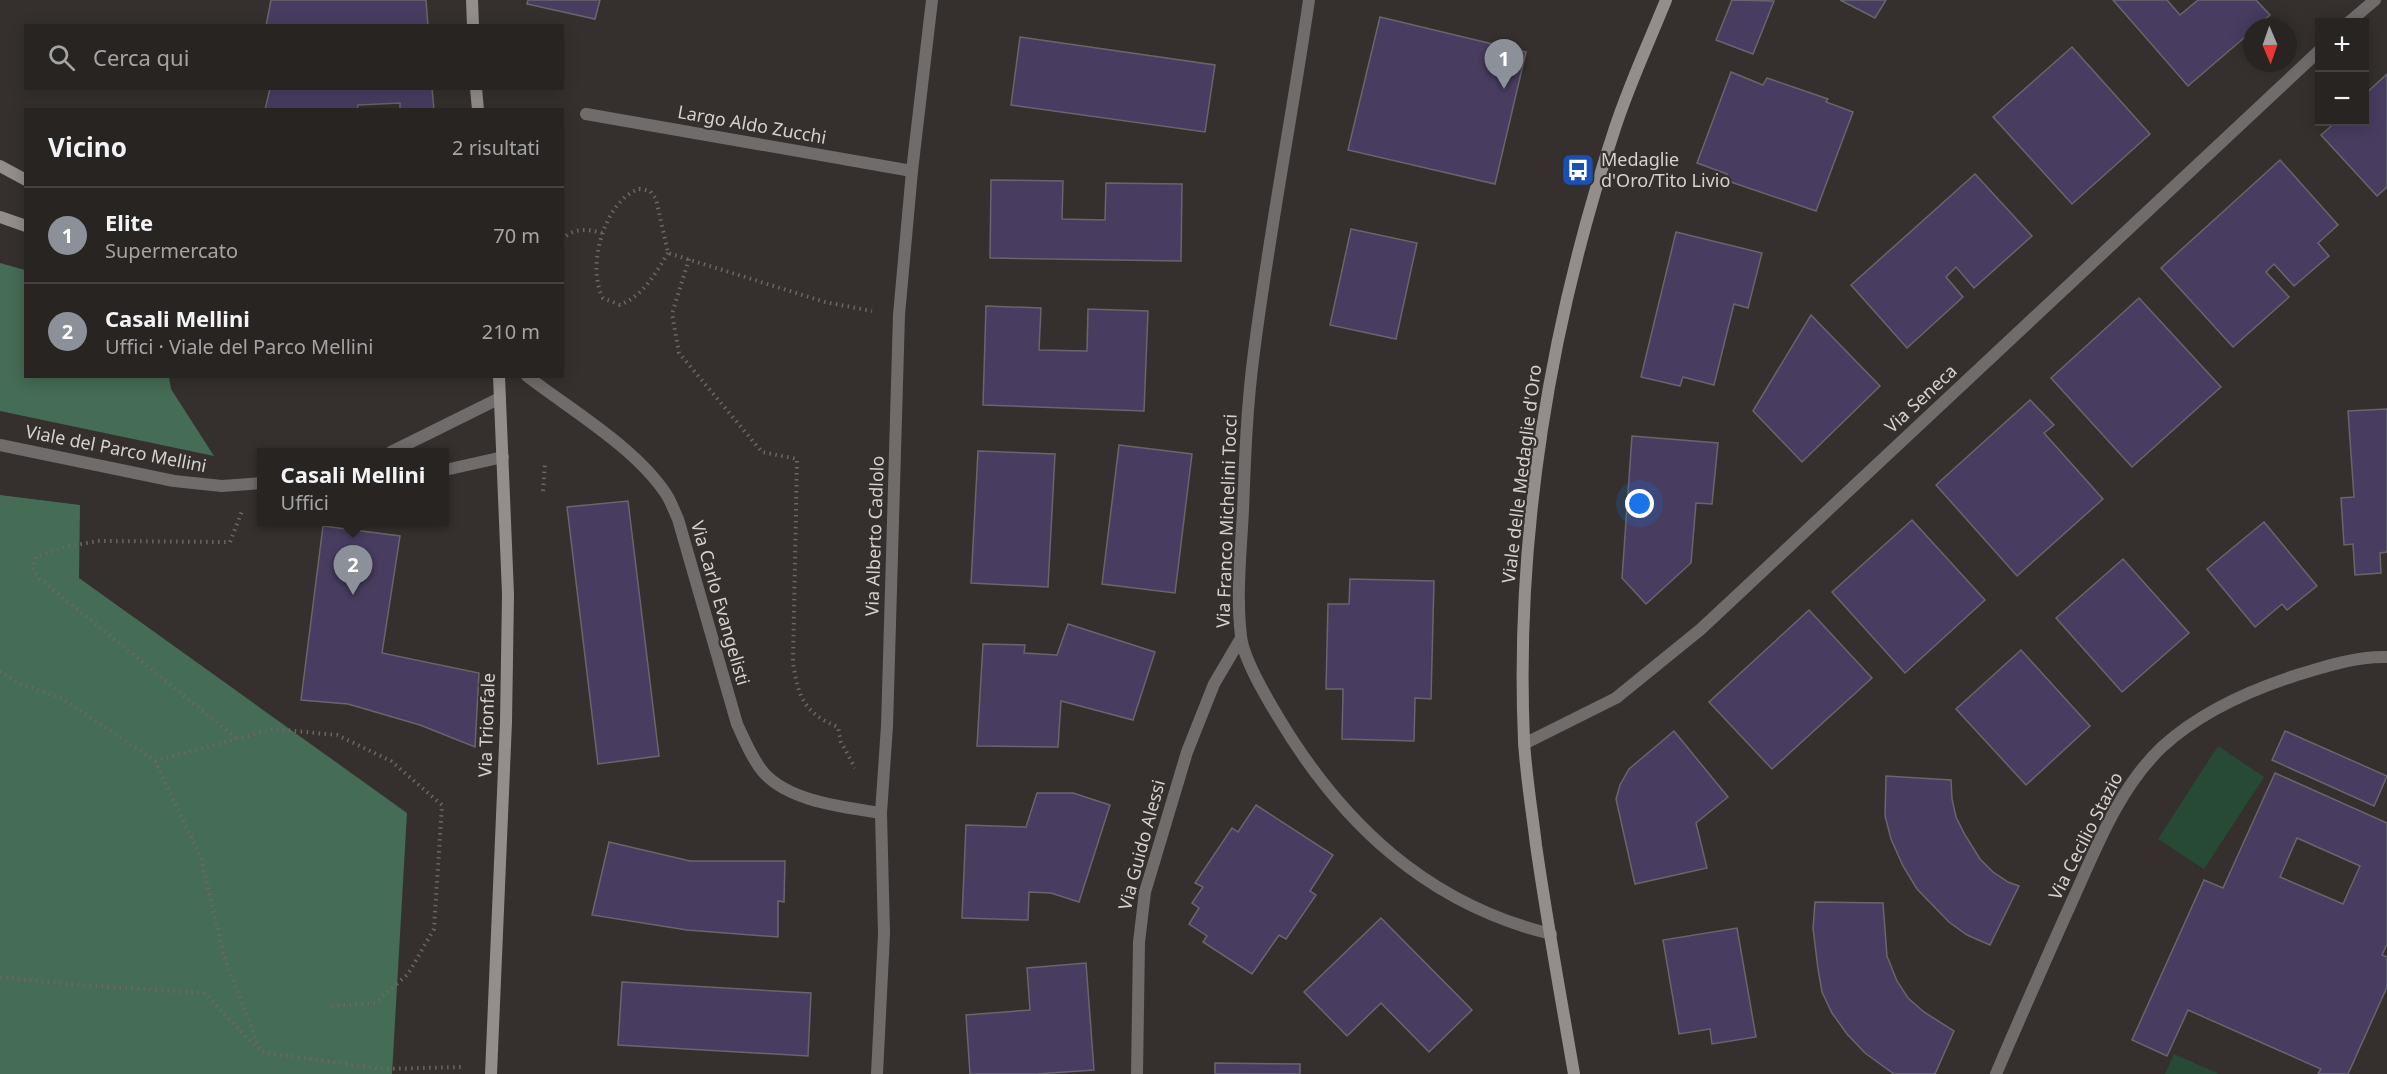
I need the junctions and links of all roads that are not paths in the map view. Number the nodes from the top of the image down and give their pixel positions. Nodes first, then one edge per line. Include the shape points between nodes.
1 (472, 0) edge
2 (932, 0) edge
3 (1309, 0) edge
4 (1666, 0) edge
5 (2375, 0) edge
6 (2354, 18) edge
7 (473, 24) edge
8 (2315, 54) edge
9 (476, 90) edge
10 (477, 108) edge
11 (586, 114) dead end
12 (0, 166) edge
13 (912, 171) junction
14 (24, 179) edge
15 (0, 218) edge
16 (24, 225) edge
17 (499, 378) edge
18 (530, 378) edge
19 (500, 398) junction
20 (0, 445) edge
21 (401, 448) edge
22 (503, 457) junction
23 (449, 469) edge
24 (257, 483) edge
25 (1241, 638) junction
26 (2387, 657) edge
27 (1524, 744) junction
28 (881, 813) junction
29 (1551, 934) junction
30 (491, 1074) edge
31 (877, 1074) edge
32 (1137, 1074) edge
33 (1574, 1074) edge
34 (1996, 1074) edge

1 - 7 main road
2 - 13 street, Via Alberto Cadlolo
3 - 25 street, Via Franco Michelini Tocci via 1254,353 1245,444
4 - 27 main road, Viale delle Medaglie d'Oro via 1615,126 1556,353 1530,523 1524,621
5 - 6 street
8 - 27 street, Via Seneca via 1701,629 1616,698
9 - 10 main road
11 - 13 street, Largo Aldo Zucchi
12 - 14 main road
13 - 28 street, Via Alberto Cadlolo via 899,315
15 - 16 main road
17 - 19 main road, Via Trionfale
18 - 28 street, Via Carlo Evangelisti via 626,451 667,496 678,519 737,724 765,774 795,794
19 - 21 street
19 - 22 main road, Via Trionfale
20 - 24 street, Viale del Parco Mellini via 174,481 222,486
22 - 23 street
22 - 30 main road, Via Trionfale via 506,722
25 - 29 street, Via Franco Michelini Tocci via 1264,693 1292,740 1336,800 1370,836 1431,885 1494,916
25 - 32 street, Via Guido Alessi via 1214,684 1187,752 1145,892 1139,942
26 - 34 street, Via Cecilio Stazio via 2354,660 2278,681 2212,712 2162,747 2140,772 2111,817
27 - 29 main road, Viale delle Medaglie d'Oro
28 - 31 street, Via Alberto Cadlolo via 884,934
29 - 33 main road, Viale delle Medaglie d'Oro

